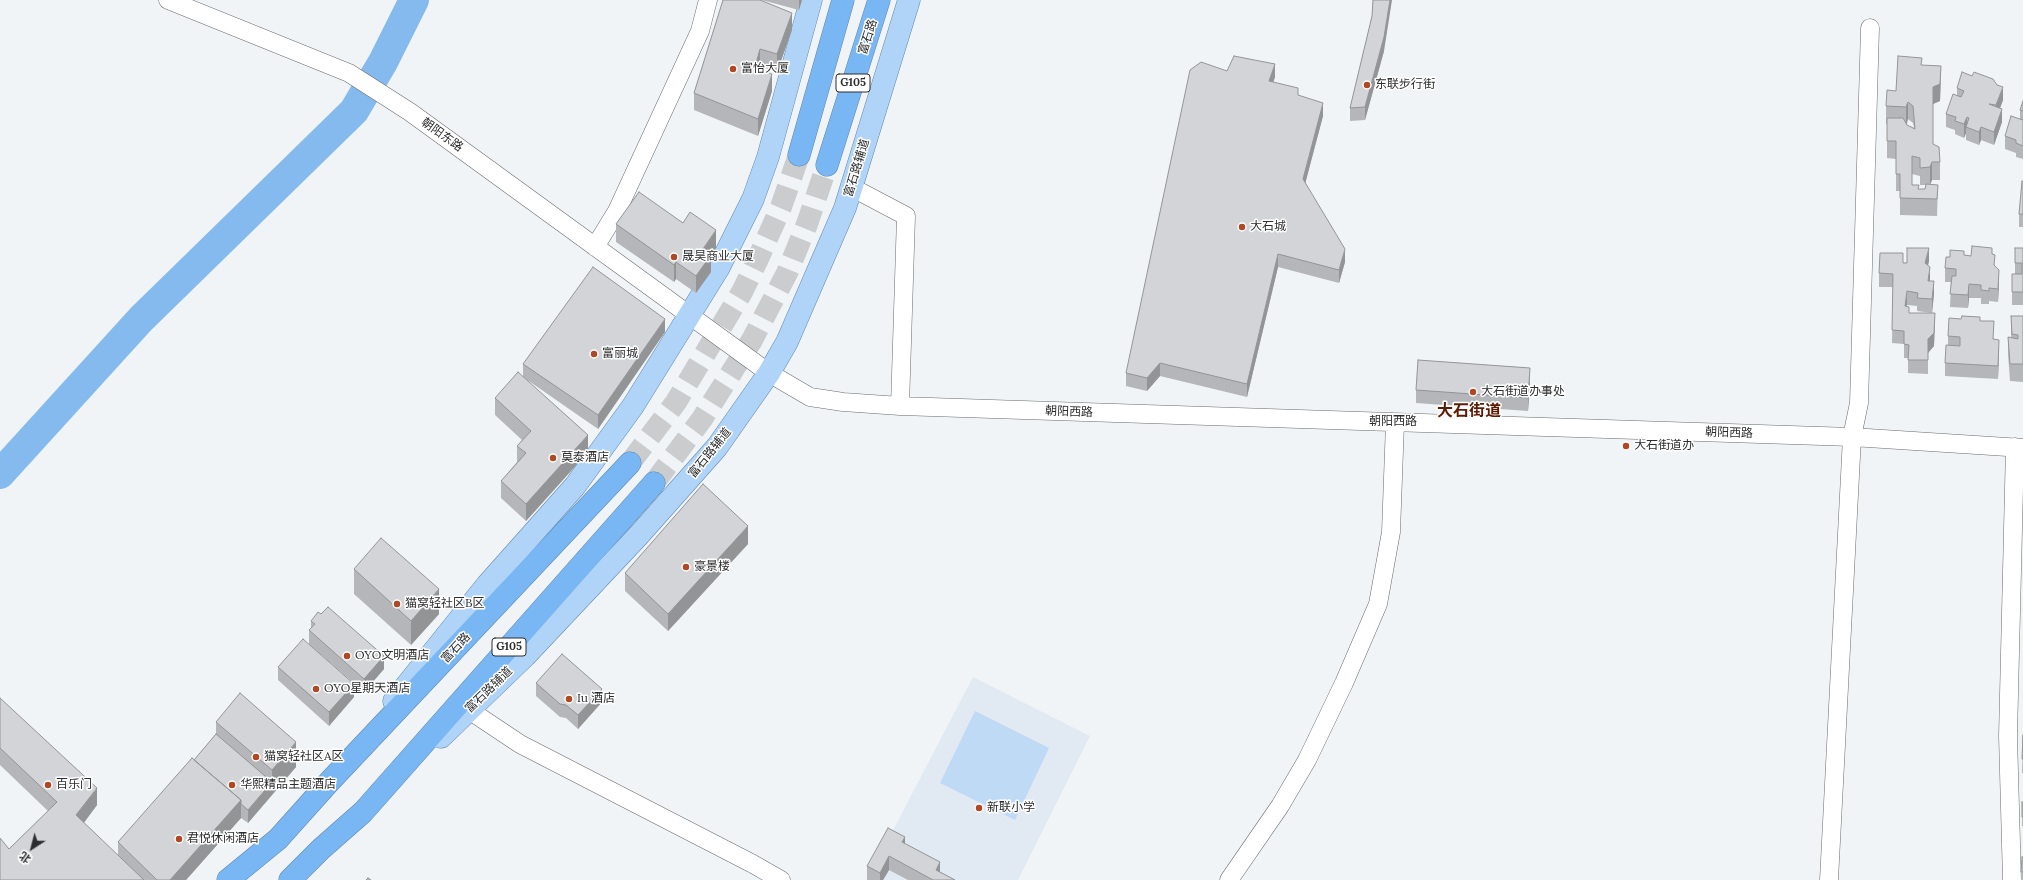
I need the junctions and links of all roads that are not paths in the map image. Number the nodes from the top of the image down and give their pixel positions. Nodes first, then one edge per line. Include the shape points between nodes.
1 (169, 0) edge
2 (708, 0) edge
3 (812, 0) edge
4 (843, 0) edge
5 (880, 0) edge
6 (909, 0) edge
7 (1870, 28) dead end
8 (798, 155) tunnel mouth
9 (827, 165) tunnel mouth
10 (851, 187) junction
11 (595, 247) junction
12 (690, 316) junction
13 (769, 373) junction
14 (900, 406) junction
15 (1395, 423) junction
16 (1852, 437) junction
17 (2019, 447) edge
18 (630, 463) tunnel mouth
19 (654, 483) tunnel mouth
20 (469, 710) junction
21 (330, 781) junction
22 (363, 812) junction
23 (228, 880) edge
24 (290, 880) edge
25 (781, 880) edge
26 (1229, 880) edge
27 (1829, 880) edge
28 (2012, 880) edge

1 - 11 street, 朝阳东路 via 349,73 389,98
2 - 11 street via 700,31 617,211
3 - 12 main road via 768,157 753,200 718,269
4 - 8 highway, G105
5 - 9 highway, 富石路 / G105
6 - 10 main road, 富石路辅道
7 - 16 street via 1859,403
10 - 13 main road, 富石路辅道 via 819,270
10 - 14 street via 906,216
11 - 12 street, 朝阳东路
12 - 13 street, 朝阳东路
12 - 21 main road via 633,406 575,486 487,585
13 - 14 street, 朝阳西路 via 810,397
13 - 20 main road, 富石路辅道 via 717,447 644,530 525,656
14 - 15 street, 朝阳西路
15 - 16 street, 朝阳西路 via 1401,421
15 - 26 street via 1391,532 1378,604 1344,683 1306,760 1280,806
16 - 17 street, 朝阳西路
16 - 27 street
17 - 28 street via 2008,736
18 - 21 highway, 富石路
19 - 22 highway, G105
20 - 22 main road, 富石路辅道
20 - 25 street via 520,744
21 - 23 highway, 富石路 via 278,839
22 - 24 highway, G105

